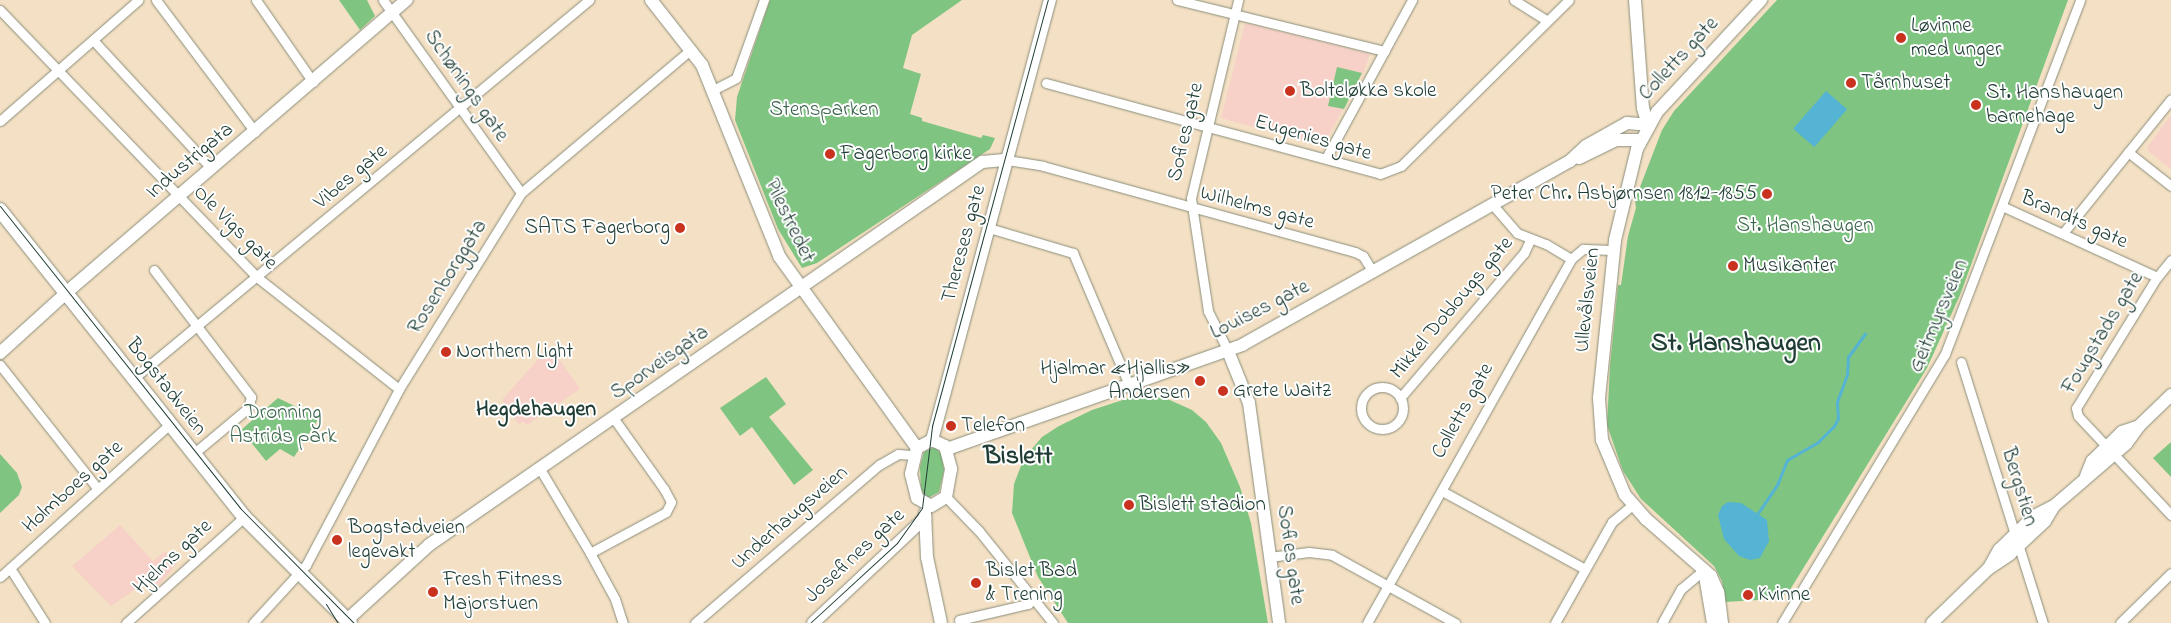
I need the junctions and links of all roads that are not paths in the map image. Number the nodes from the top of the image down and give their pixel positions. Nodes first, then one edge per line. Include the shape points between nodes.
1 (138, 0) edge
2 (156, 0) edge
3 (256, 0) edge
4 (383, 0) edge
5 (407, 0) edge
6 (589, 0) edge
7 (651, 0) edge
8 (764, 0) edge
9 (1050, 0) edge
10 (1177, 0) edge
11 (1238, 0) edge
12 (1412, 0) edge
13 (1514, 0) edge
14 (1568, 0) edge
15 (1635, 0) edge
16 (1761, 0) edge
17 (2080, 0) edge
18 (0, 10) edge
19 (1234, 13) junction
20 (393, 14) junction
21 (1547, 21) junction
22 (93, 40) junction
23 (690, 50) junction
24 (1384, 50) junction
25 (57, 70) junction
26 (313, 82) junction
27 (1046, 83) dead end
28 (711, 92) junction
29 (2171, 99) edge
30 (460, 108) junction
31 (0, 121) edge
32 (1648, 124) junction
33 (1207, 127) junction
34 (255, 132) junction
35 (1640, 140) junction
36 (2128, 152) junction
37 (1326, 158) junction
38 (1007, 160) junction
39 (1570, 160) junction
40 (211, 168) junction
41 (2171, 186) edge
42 (521, 193) junction
43 (179, 196) junction
44 (1492, 204) junction
45 (2004, 207) junction
46 (1192, 208) junction
47 (0, 210) edge
48 (989, 228) junction
49 (2063, 233) junction
50 (1530, 240) junction
51 (1614, 250) junction
52 (1571, 259) junction
53 (2171, 260) edge
54 (154, 270) dead end
55 (1374, 272) junction
56 (2157, 277) junction
57 (258, 278) junction
58 (802, 287) junction
59 (66, 294) junction
60 (199, 326) junction
61 (1228, 351) junction
62 (0, 353) edge
63 (1961, 362) dead end
64 (0, 365) edge
65 (134, 378) junction
66 (1129, 385) junction
67 (399, 388) junction
68 (2171, 395) edge
69 (1400, 398) junction
70 (614, 419) junction
71 (170, 424) junction
72 (932, 440) junction
73 (947, 449) junction
74 (916, 451) junction
75 (2110, 451) junction
76 (193, 454) junction
77 (540, 469) junction
78 (97, 488) junction
79 (1442, 491) junction
80 (946, 497) junction
81 (1632, 505) junction
82 (925, 512) junction
83 (2171, 515) edge
84 (244, 517) junction
85 (2019, 544) junction
86 (590, 554) junction
87 (1269, 557) junction
88 (10, 568) junction
89 (1584, 569) junction
90 (1704, 570) junction
91 (299, 574) junction
92 (2171, 574) edge
93 (0, 577) edge
94 (1389, 585) junction
95 (1034, 599) junction
96 (958, 620) dead end
97 (348, 622) edge
98 (45, 623) edge
99 (126, 623) edge
100 (253, 623) edge
101 (623, 623) edge
102 (695, 623) edge
103 (813, 623) edge
104 (941, 623) edge
105 (1053, 623) edge
106 (1279, 623) edge
107 (1367, 623) edge
108 (1455, 623) edge
109 (1555, 623) edge
110 (1662, 623) edge
111 (1713, 623) edge
112 (1722, 623) edge
113 (1782, 623) edge
114 (1932, 623) edge
115 (2043, 623) edge
116 (2120, 623) edge

1 - 22 street
2 - 34 street
3 - 26 street
4 - 20 street, Schønings gate
5 - 20 street, Industrigata
6 - 30 street, Vibes gate
7 - 23 street, Pilestredet
8 - 28 street via 736,78
9 - 38 street, Thereses gate
10 - 19 street
11 - 19 street, Sofies gate
12 - 24 street
13 - 21 street
14 - 21 street, Eugenies gate
15 - 32 street via 1643,108
16 - 32 street, Colletts gate
17 - 45 street, Geitmyrsveien
18 - 25 street, Ole Vigs gate
19 - 24 street
19 - 33 street, Sofies gate
20 - 26 street, Industrigata
20 - 30 street, Schønings gate
21 - 37 street, Eugenies gate via 1396,170 1376,174
22 - 25 street
22 - 40 street
23 - 28 street, Pilestredet via 702,65
23 - 42 street, Rosenborggata
24 - 37 street
25 - 31 street
25 - 43 street, Ole Vigs gate
26 - 34 street, Industrigata
27 - 33 street, Eugenies gate
28 - 58 street, Pilestredet via 770,238
29 - 36 street
30 - 42 street, Schønings gate
30 - 57 street, Vibes gate
32 - 35 street, Ullevålsveien
32 - 39 street, Louises gate via 1627,123 1586,146
33 - 37 street, Eugenies gate
33 - 46 street, Sofies gate via 1192,190
34 - 40 street, Industrigata
35 - 39 street, Louises gate via 1616,140
35 - 51 street, Ullevålsveien via 1624,190
36 - 41 street
36 - 49 street
38 - 46 street, Wilhelms gate
38 - 48 street, Thereses gate
38 - 58 street, Sporveisgata via 982,162
39 - 44 street, Louises gate
40 - 43 street, Industrigata
42 - 67 street, Rosenborggata
43 - 57 street, Ole Vigs gate
43 - 59 street, Industrigata
44 - 50 street, Mikkel Doblougs gate via 1507,224
44 - 55 street, Louises gate
45 - 49 street, Brandts gate
45 - 113 street, Geitmyrsveien via 1936,374
46 - 55 street, Wilhelms gate via 1355,252 1363,256
46 - 61 street, Sofies gate via 1208,311
47 - 59 main road, Bogstadveien
48 - 66 street via 1073,253
48 - 72 street, Thereses gate
49 - 56 street, Brandts gate
50 - 52 street, Mikkel Doblougs gate via 1546,244
50 - 69 street, Mikkel Doblougs gate via 1524,253
51 - 52 street via 1583,249
51 - 81 street, Ullevålsveien via 1598,419 1614,473
52 - 79 street, Colletts gate
53 - 56 street, Fougstads gate
54 - 60 street
55 - 61 street, Louises gate via 1256,339
56 - 75 street, Fougstads gate via 2077,403 2078,416
57 - 60 street, Vibes gate
57 - 67 street, Ole Vigs gate
58 - 70 street, Sporveisgata
58 - 74 street, Pilestredet
59 - 62 street, Industrigata
59 - 65 main road, Bogstadveien
60 - 65 street, Vibes gate
60 - 76 street via 250,392 252,402
61 - 66 street, Louises gate
61 - 87 street, Sofies gate via 1249,403
63 - 85 street, Bergstien
64 - 78 street
65 - 71 main road, Bogstadveien
66 - 73 street, Louises gate
67 - 91 street, Rosenborggata
68 - 75 street via 2139,426 2122,432
69 - 69 street, Mikkel Doblougs gate via 1402,414 1396,424 1380,429 1366,422 1361,406 1372,390 1390,389
70 - 77 street, Sporveisgata
70 - 86 street via 664,489 670,508
71 - 76 main road, Bogstadveien
71 - 78 street, Holmboes gate
72 - 73 street via 942,443
72 - 74 street
73 - 80 street via 951,469
74 - 82 street via 914,490
74 - 102 street, Underhaugsveien via 892,456 879,465
75 - 83 street, Fougstads gate
75 - 85 street via 2054,506 2037,513
76 - 84 main road, Bogstadveien
77 - 86 street
77 - 97 street, Sporveisgata via 429,544
78 - 88 street, Holmboes gate
79 - 89 street
79 - 94 street, Colletts gate
80 - 82 street, Josefines gate
80 - 95 street via 979,531
81 - 89 street via 1615,518
81 - 90 street, Ullevålsveien
82 - 103 street, Josefines gate
82 - 104 street via 927,557
84 - 91 main road, Bogstadveien
84 - 99 street, Hjelms gate
85 - 114 street via 1999,550 1988,569
85 - 115 street, Bergstien
86 - 101 street via 615,599
87 - 94 street via 1309,552 1332,555
87 - 106 street, Sofies gate
88 - 93 street, Holmboes gate
88 - 98 street
89 - 109 street
90 - 110 street via 1681,589
90 - 111 street
90 - 112 street, Ullevålsveien via 1715,584
91 - 97 main road, Bogstadveien
91 - 100 street, Rosenborggata
92 - 116 street
94 - 107 street, Colletts gate
94 - 108 street
95 - 96 street via 1028,604
95 - 105 street

